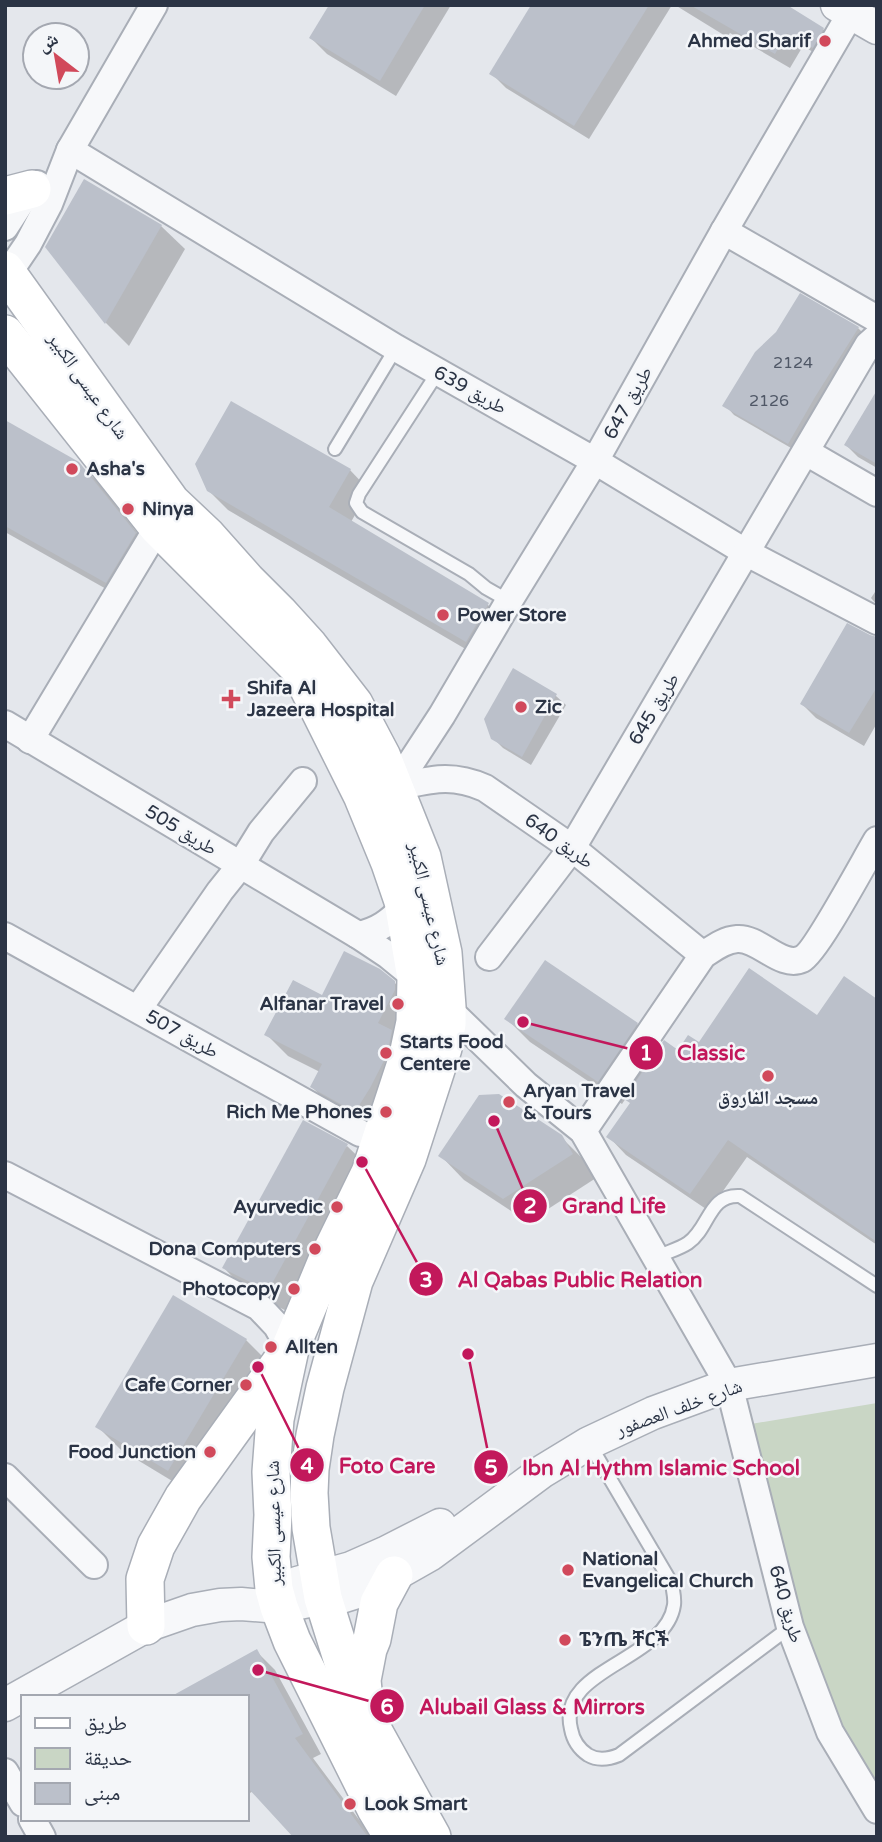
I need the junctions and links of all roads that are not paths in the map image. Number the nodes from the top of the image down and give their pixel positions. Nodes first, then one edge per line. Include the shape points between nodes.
1 (155, 5) edge
2 (855, 15) edge
3 (70, 150) junction
4 (19, 192) edge
5 (5, 227) edge
6 (724, 231) junction
7 (6, 274) edge
8 (877, 319) edge
9 (5, 334) edge
10 (877, 337) edge
11 (396, 348) junction
12 (22, 372) edge
13 (438, 372) junction
14 (335, 449) dead end
15 (806, 452) junction
16 (595, 461) junction
17 (877, 493) edge
18 (168, 518) junction
19 (747, 553) junction
20 (509, 600) junction
21 (877, 621) edge
22 (5, 724) edge
23 (30, 740) junction
24 (303, 781) dead end
25 (378, 791) junction
26 (877, 840) edge
27 (572, 848) junction
28 (240, 866) junction
29 (404, 907) junction
30 (358, 935) junction
31 (5, 936) edge
32 (703, 955) junction
33 (489, 957) dead end
34 (416, 978) junction
35 (447, 1007) junction
36 (138, 1009) junction
37 (583, 1131) junction
38 (360, 1133) dead end
39 (5, 1175) edge
40 (657, 1257) junction
41 (877, 1286) edge
42 (290, 1349) junction
43 (877, 1360) edge
44 (729, 1385) junction
45 (589, 1443) junction
46 (5, 1477) edge
47 (500, 1502) junction
48 (94, 1565) dead end
49 (394, 1575) junction
50 (321, 1588) junction
51 (277, 1598) junction
52 (146, 1626) junction
53 (790, 1627) junction
54 (23, 1695) edge
55 (21, 1696) edge
56 (5, 1705) edge
57 (365, 1716) junction
58 (5, 1772) edge
59 (21, 1800) edge
60 (877, 1810) edge
61 (33, 1821) edge
62 (388, 1834) edge
63 (42, 1837) edge
64 (432, 1837) edge

1 - 3 street
2 - 6 street, طريق 647
3 - 4 street
3 - 7 street via 49,204
3 - 11 street, طريق 639
4 - 5 street
6 - 8 street
6 - 16 street, طريق 647
7 - 18 main road, شارع عيسى الكبير via 163,492
9 - 12 main road, شارع عيسى الكبير
10 - 15 street, طريق 645
11 - 13 street, طريق 639
11 - 14 lane
12 - 18 main road, شارع عيسى الكبير
13 - 16 street, طريق 639
13 - 20 lane via 356,503 362,512
15 - 17 street
15 - 19 street, طريق 645
16 - 19 street, طريق 639
16 - 20 street, طريق 647
18 - 23 street
18 - 25 main road, شارع عيسى الكبير via 298,667
19 - 21 street, طريق 639
19 - 27 street, طريق 645
20 - 25 street, طريق 647 via 442,715
22 - 23 street, طريق 505
23 - 28 street, طريق 505
24 - 28 street
25 - 27 street, طريق 640 via 439,779 470,782
25 - 29 main road, شارع عيسى الكبير via 390,863
25 - 35 main road, شارع عيسى الكبير via 422,858 443,953
26 - 32 street via 810,953 799,961 785,960 739,939
27 - 32 street, طريق 640
27 - 33 street, طريق 645
28 - 30 street, طريق 505
28 - 36 street
29 - 30 street via 385,926
29 - 34 main road, شارع عيسى الكبير
30 - 34 street, طريق 505
31 - 36 street, طريق 507
32 - 37 street
34 - 35 street, طريق 505
34 - 42 main road, شارع عيسى الكبير via 415,1022 407,1060 379,1147
35 - 37 street, طريق 505 via 526,1086
35 - 50 main road, شارع عيسى الكبير via 437,1070 407,1159 354,1281 314,1435 311,1528
36 - 38 street, طريق 507
37 - 40 street, طريق 640
39 - 42 street via 259,1307 278,1326
40 - 41 lane via 689,1242 724,1197 740,1196
40 - 44 street, طريق 640
42 - 51 main road, شارع عيسى الكبير via 275,1419 271,1472 271,1557
42 - 52 main road via 183,1498 156,1545 145,1579
43 - 44 street, شارع خلف العصفور
44 - 45 street, شارع خلف العصفور
44 - 53 street, طريق 640
45 - 47 street, شارع خلف العصفور
45 - 53 lane via 672,1584 674,1605 666,1625 651,1641 575,1696 569,1723 580,1748 593,1758 619,1755
46 - 48 street
47 - 49 street, شارع خلف العصفور via 431,1554
47 - 50 street, شارع خلف العصفور via 351,1567
49 - 50 street, شارع خلف العصفور via 341,1597
49 - 57 main road via 379,1603 362,1680
50 - 51 street, شارع خلف العصفور
50 - 57 main road, شارع عيسى الكبير via 349,1681
51 - 52 street, شارع خلف العصفور via 192,1610
51 - 62 main road, شارع عيسى الكبير via 292,1641
52 - 54 street, شارع خلف العصفور
53 - 60 street, طريق 640 via 830,1732
55 - 56 street, شارع خلف العصفور
57 - 64 main road, شارع عيسى الكبير
58 - 59 street
61 - 63 street

